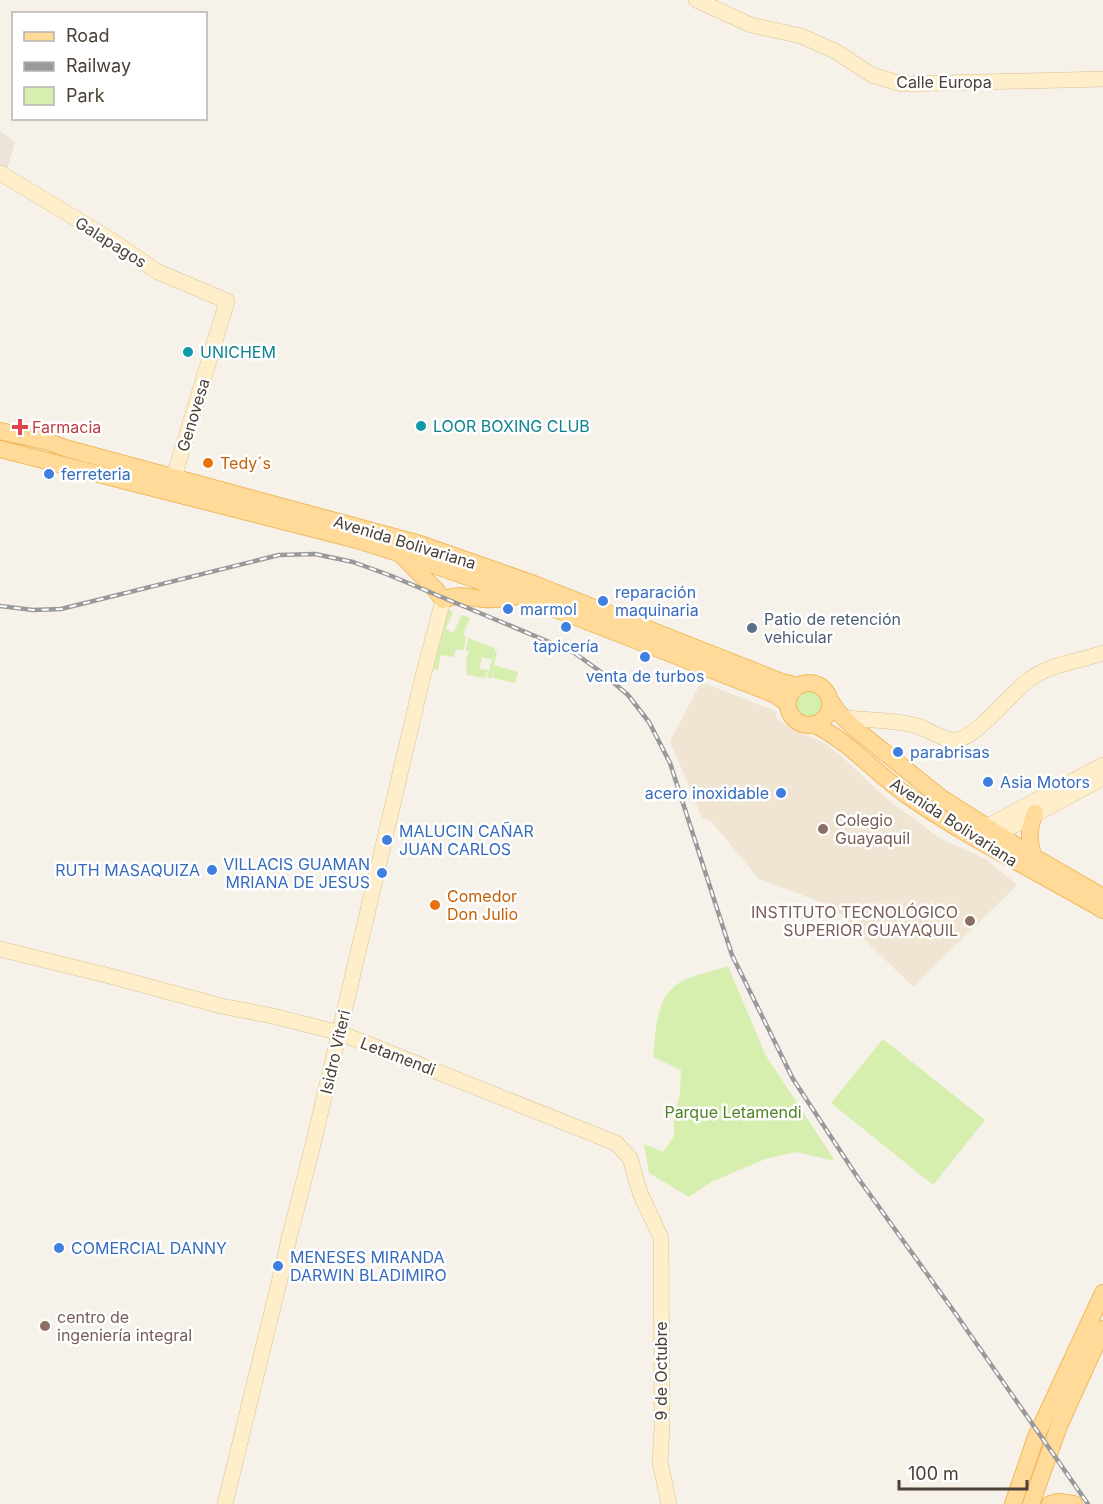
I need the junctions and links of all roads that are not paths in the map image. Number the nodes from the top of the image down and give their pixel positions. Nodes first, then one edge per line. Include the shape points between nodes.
1 (696, 0) edge
2 (1103, 79) edge
3 (0, 173) edge
4 (227, 302) joint
5 (0, 431) edge
6 (0, 449) edge
7 (174, 477) junction
8 (174, 494) junction
9 (398, 553) junction
10 (523, 596) junction
11 (443, 600) junction
12 (1103, 653) edge
13 (798, 686) junction
14 (830, 700) junction
15 (788, 704) junction
16 (845, 718) junction
17 (813, 724) junction
18 (1103, 765) edge
19 (1103, 778) edge
20 (1035, 813) junction
21 (988, 837) junction
22 (1034, 857) junction
23 (1103, 897) edge
24 (1103, 910) edge
25 (0, 949) edge
26 (340, 1033) junction
27 (661, 1238) joint
28 (1103, 1293) edge
29 (1103, 1329) edge
30 (225, 1504) edge
31 (669, 1504) edge
32 (1013, 1504) edge
33 (1030, 1504) edge
34 (1050, 1504) edge
35 (1074, 1504) edge

1 - 2 street, Calle Europa via 752,25 801,36 835,51 872,75 902,84
3 - 4 street, Galapagos via 158,272
4 - 7 street, Genovesa
5 - 7 main road, Avenida Bolivariana
6 - 8 main road, Avenida Bolivariana
7 - 8 street, Genovesa
7 - 13 main road, Avenida Bolivariana via 420,544
8 - 9 main road, Avenida Bolivariana
9 - 10 main road, Avenida Bolivariana
9 - 11 main road
10 - 11 main road via 483,599 454,595
10 - 15 main road, Avenida Bolivariana via 776,695
11 - 26 street, Isidro Viteri
12 - 16 street via 1057,664 1030,678 960,740 949,740 910,724
13 - 14 main road via 818,685
13 - 15 main road
14 - 16 main road, Avenida Bolivariana
14 - 17 main road via 828,713
15 - 17 main road via 796,720
16 - 21 main road, Avenida Bolivariana
17 - 21 main road, Avenida Bolivariana via 829,732 906,794
18 - 21 street
19 - 20 street
20 - 21 street
20 - 22 main road via 1029,844
21 - 22 main road, Avenida Bolivariana
21 - 24 main road, Avenida Bolivariana
22 - 23 main road, Avenida Bolivariana
25 - 26 street, Letamendi
26 - 27 street, Letamendi via 616,1143 630,1158 640,1193
26 - 30 street, Isidro Viteri
27 - 31 street, 9 de Octubre via 660,1462
28 - 32 main road via 1036,1437
29 - 33 main road via 1059,1426
34 - 35 main road

